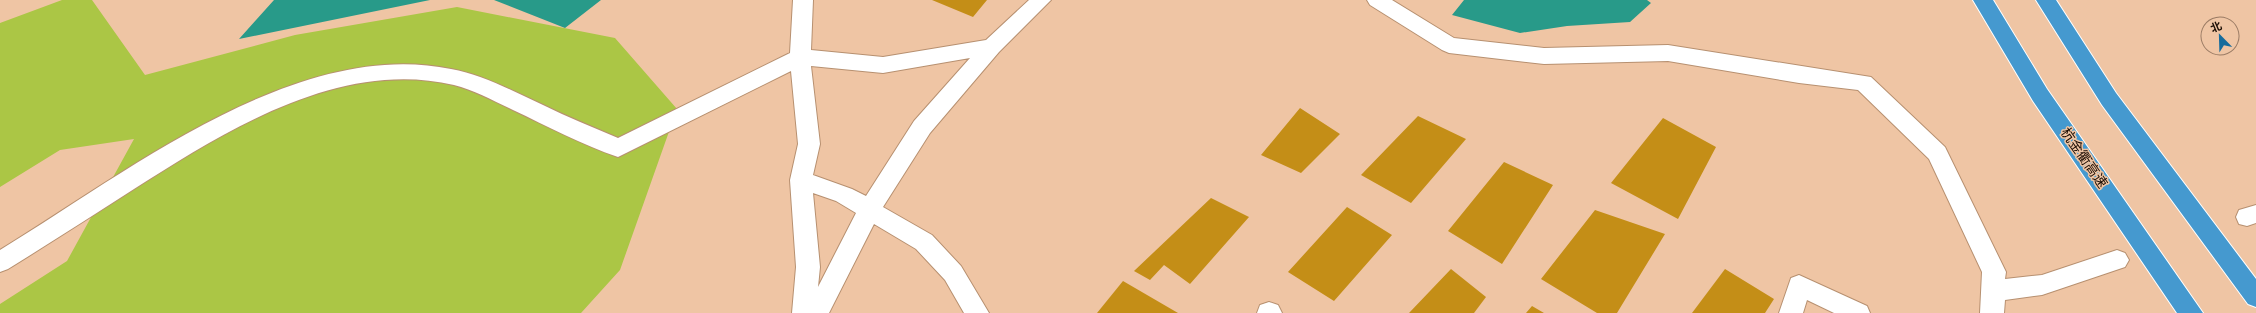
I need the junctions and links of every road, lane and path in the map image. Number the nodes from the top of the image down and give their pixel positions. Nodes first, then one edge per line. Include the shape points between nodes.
1 (803, 0) edge
2 (1041, 0) edge
3 (1377, 0) edge
4 (1983, 0) edge
5 (2046, 0) edge
6 (992, 47) junction
7 (800, 57) junction
8 (2040, 95) junction
9 (801, 180) junction
10 (869, 210) junction
11 (2117, 260) dead end
12 (0, 262) edge
13 (2256, 297) edge
14 (1993, 302) edge
15 (804, 313) edge
16 (817, 313) edge
17 (977, 313) edge
18 (1791, 313) edge
19 (1858, 313) edge
20 (2176, 313) edge
21 (2191, 313) edge

1 - 7 street
2 - 6 street
3 - 14 street via 1449,45 1544,56 1668,53 1799,76 1864,83 1937,153 1994,272
4 - 8 highway, 杭金衢高速
5 - 13 highway via 2109,98
6 - 7 street via 883,65
6 - 10 street via 922,127
7 - 9 street via 808,144
7 - 12 street via 618,148 485,86 442,75 358,75 305,88 186,144
8 - 20 highway
8 - 21 highway, 杭金衢高速
9 - 10 street via 844,194
9 - 15 street via 808,267
10 - 16 street
10 - 17 street via 924,242 953,273
11 - 14 street
18 - 19 street via 1799,285

